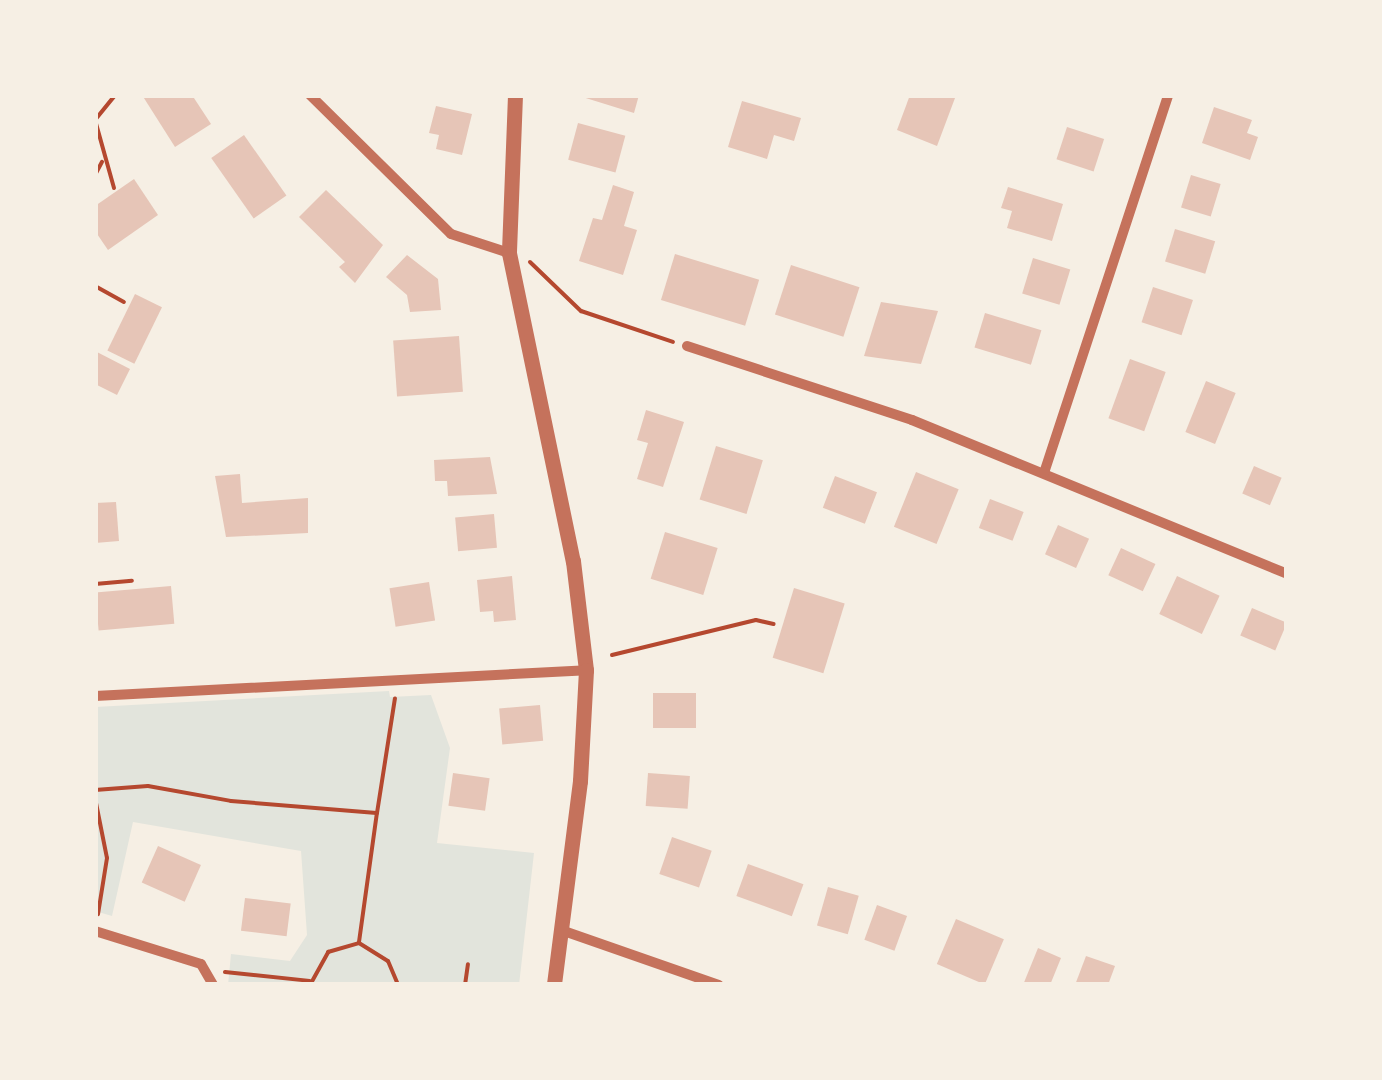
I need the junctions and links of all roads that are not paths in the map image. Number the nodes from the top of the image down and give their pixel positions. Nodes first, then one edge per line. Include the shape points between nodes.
1 (310, 95) edge
2 (515, 95) edge
3 (1168, 95) edge
4 (508, 253) junction
5 (688, 346) road end
6 (1044, 473) junction
7 (1287, 574) edge
8 (586, 670) junction
9 (95, 696) edge
10 (562, 930) junction
11 (95, 931) edge
12 (212, 985) edge
13 (554, 985) edge
14 (719, 985) edge

1 - 4 street via 451,234
2 - 4 street
3 - 6 street
4 - 8 street via 573,561
5 - 6 street
6 - 7 street
8 - 9 street
8 - 10 street
10 - 13 street
10 - 14 street
11 - 12 street via 210,971

